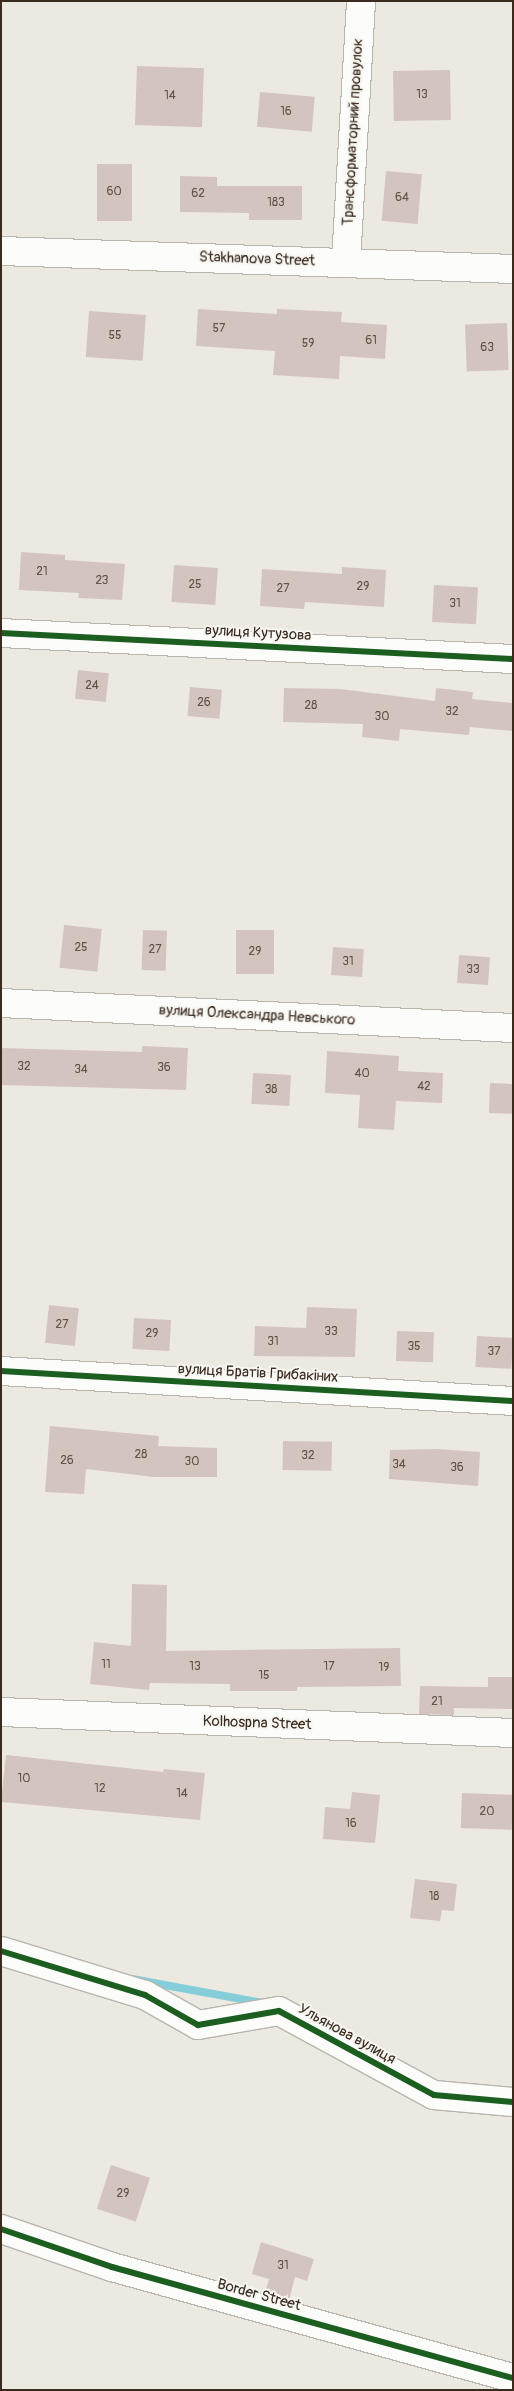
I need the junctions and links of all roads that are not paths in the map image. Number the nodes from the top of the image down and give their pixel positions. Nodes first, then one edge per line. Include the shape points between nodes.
1 (361, 1) edge
2 (1, 251) edge
3 (346, 262) junction
4 (513, 269) edge
5 (1, 633) edge
6 (513, 659) edge
7 (1, 1003) edge
8 (513, 1028) edge
9 (1, 1371) edge
10 (513, 1401) edge
11 (1, 1712) edge
12 (513, 1734) edge
13 (1, 1951) edge
14 (513, 2102) edge
15 (1, 2229) edge
16 (513, 2378) edge

1 - 3 street, Трансформаторний провулок
2 - 3 street, Stakhanova Street
3 - 4 street, Stakhanova Street
5 - 6 street, вулиця Кутузова
7 - 8 street, вулиця Олександра Невського
9 - 10 street, вулиця Братів Грибакіних
11 - 12 street, Kolhospna Street
13 - 14 street, Ульянова вулиця via 145,1995 198,2025 279,2010 434,2096
15 - 16 street, Border Street via 112,2267

